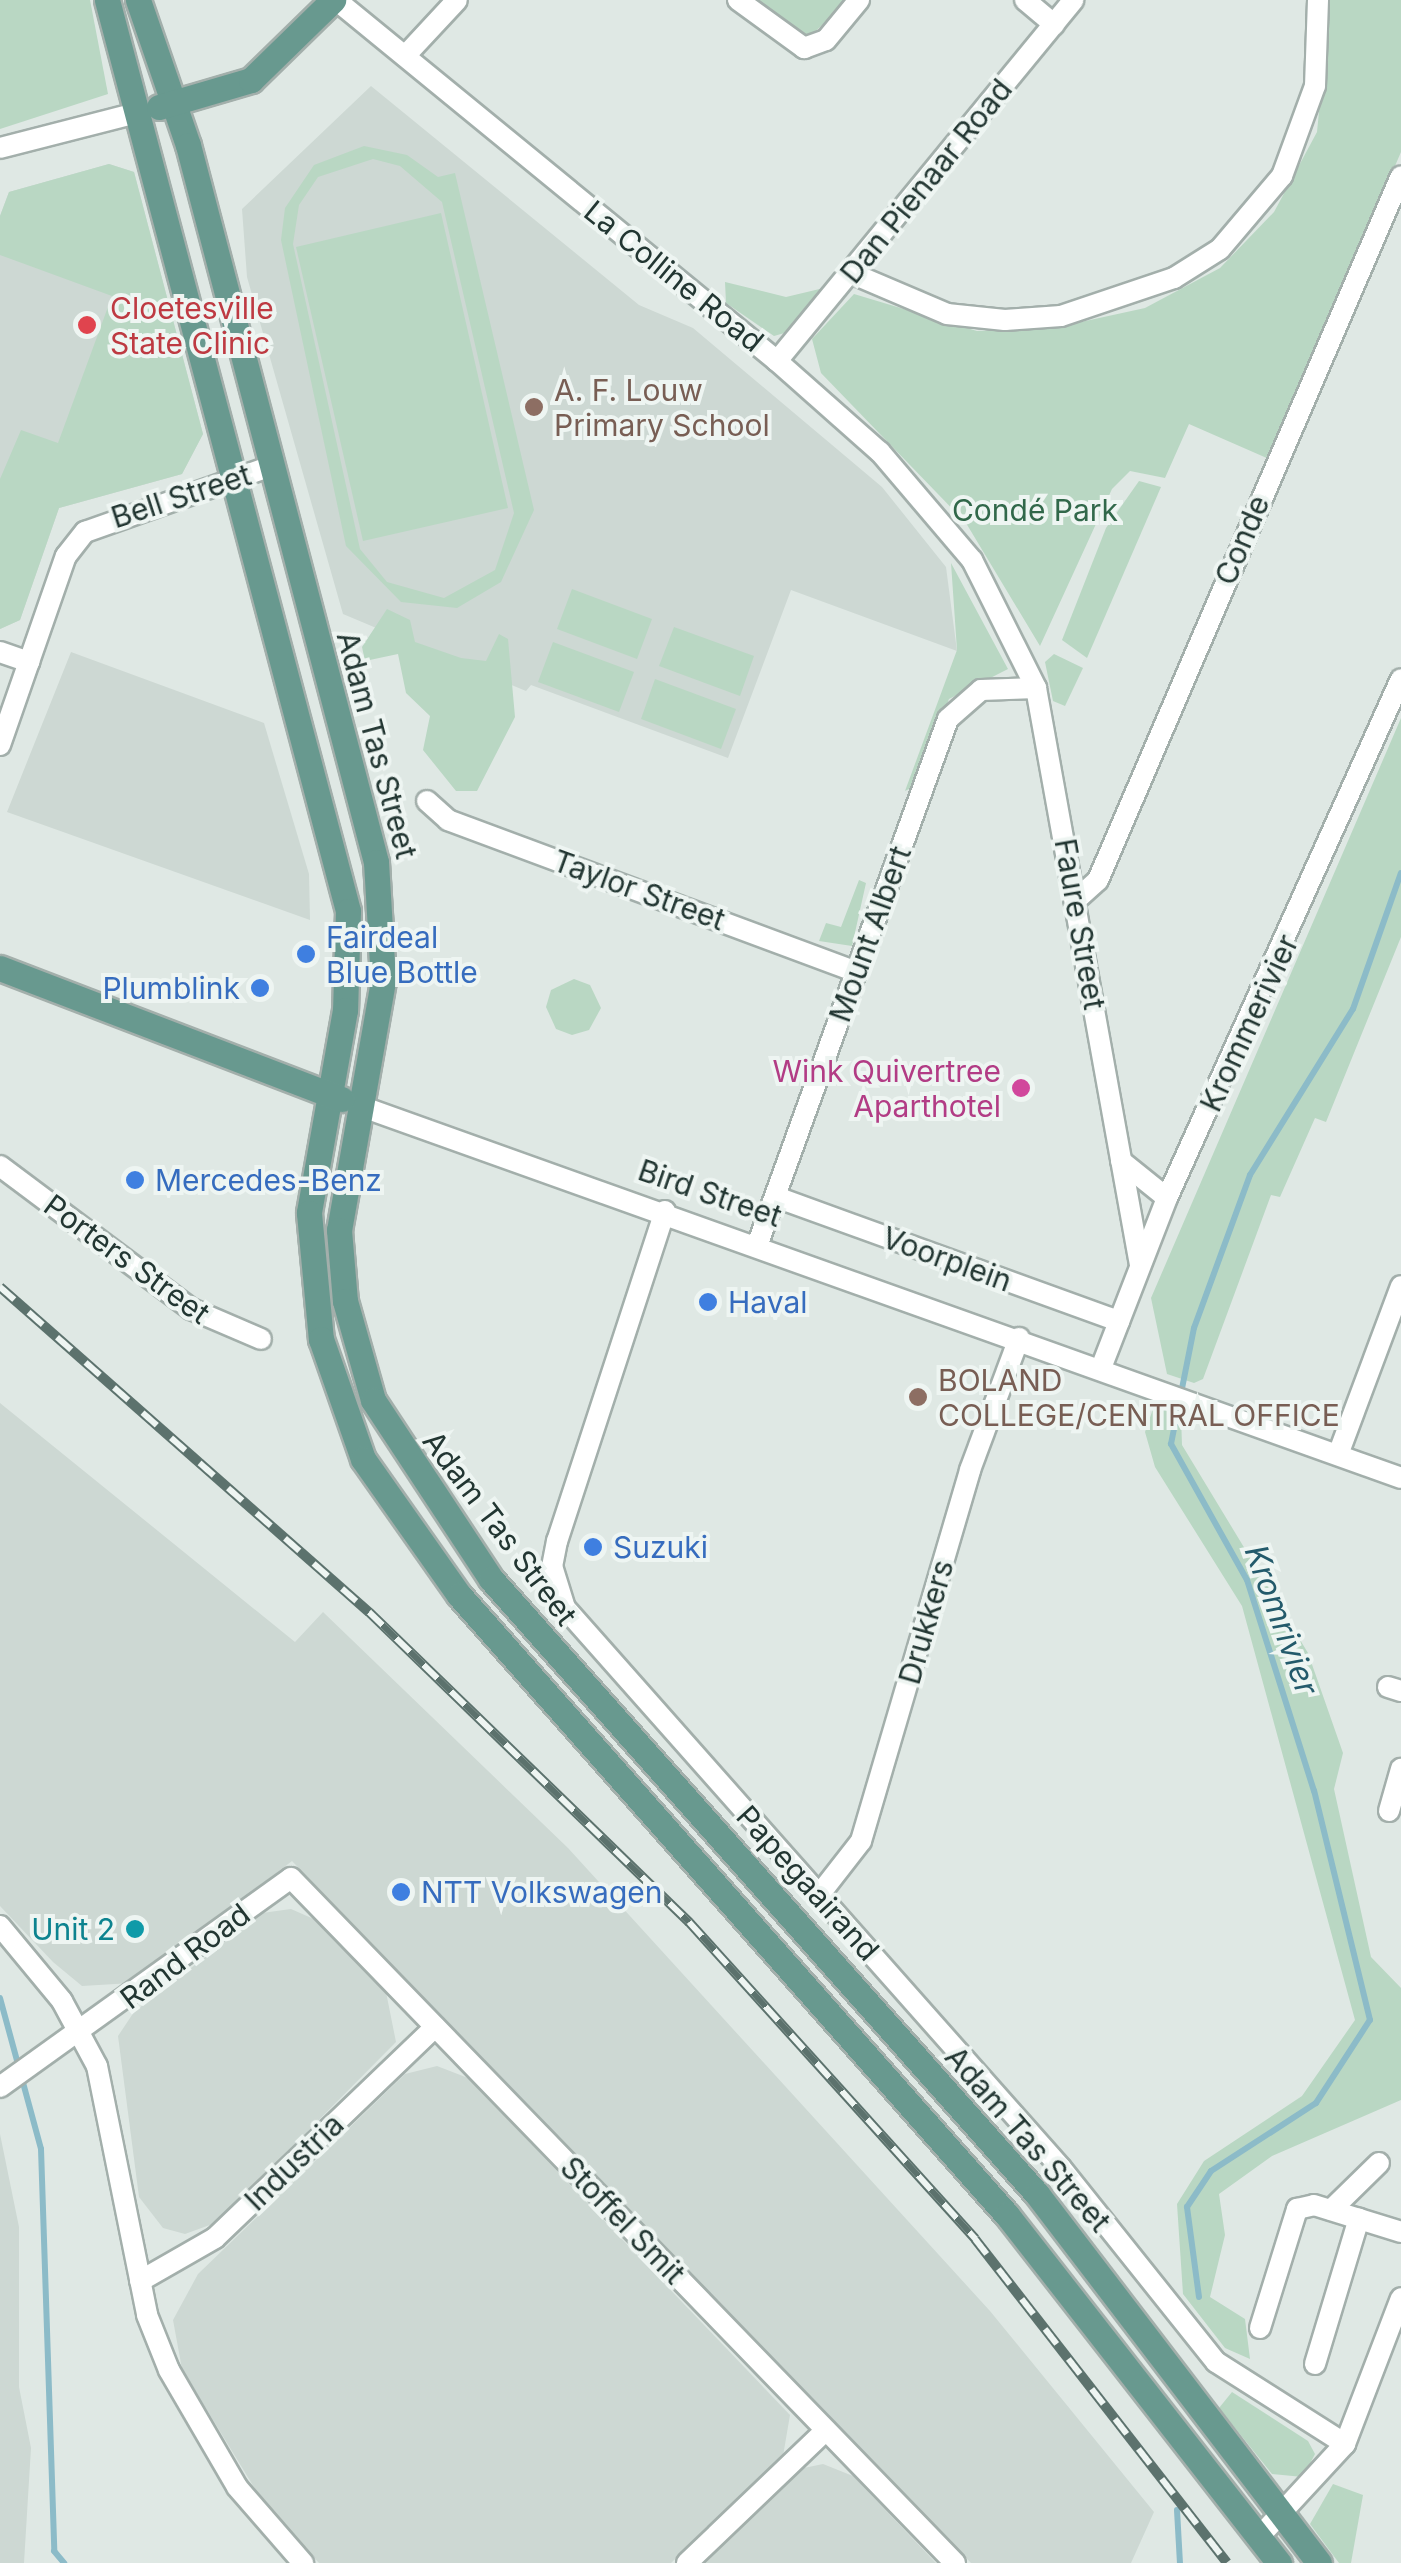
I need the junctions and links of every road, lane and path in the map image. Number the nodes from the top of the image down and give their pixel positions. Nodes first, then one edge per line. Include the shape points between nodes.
1 (107, 0) edge
2 (138, 0) edge
3 (334, 0) edge
4 (458, 0) edge
5 (738, 0) edge
6 (859, 0) edge
7 (1026, 0) edge
8 (1074, 0) edge
9 (1318, 0) edge
10 (1054, 24) junction
11 (406, 56) junction
12 (174, 102) junction
13 (140, 112) junction
14 (0, 148) edge
15 (1401, 176) edge
16 (851, 273) junction
17 (778, 360) junction
18 (269, 467) junction
19 (237, 477) junction
20 (0, 652) edge
21 (29, 662) junction
22 (1401, 679) edge
23 (1036, 688) junction
24 (0, 744) edge
25 (427, 801) dead end
26 (1077, 899) junction
27 (0, 968) edge
28 (856, 972) junction
29 (329, 1094) junction
30 (360, 1106) junction
31 (1120, 1161) junction
32 (0, 1166) edge
33 (776, 1197) junction
34 (1167, 1198) junction
35 (666, 1211) junction
36 (758, 1244) junction
37 (1140, 1265) junction
38 (1401, 1286) edge
39 (1119, 1321) junction
40 (261, 1338) dead end
41 (1019, 1338) junction
42 (1101, 1368) junction
43 (1339, 1452) junction
44 (1401, 1478) edge
45 (532, 1627) junction
46 (506, 1650) junction
47 (1401, 1769) edge
48 (1388, 1811) dead end
49 (291, 1878) joint
50 (818, 1895) junction
51 (0, 1926) edge
52 (436, 2027) junction
53 (80, 2034) junction
54 (0, 2087) edge
55 (1380, 2163) dead end
56 (1332, 2210) junction
57 (1368, 2221) junction
58 (1401, 2232) edge
59 (140, 2281) junction
60 (1401, 2298) edge
61 (1260, 2328) dead end
62 (1315, 2364) dead end
63 (826, 2430) junction
64 (1345, 2444) junction
65 (1285, 2516) junction
66 (1260, 2536) junction
67 (302, 2563) edge
68 (687, 2563) edge
69 (955, 2563) edge
70 (1280, 2563) edge
71 (1319, 2563) edge

1 - 13 main road
2 - 12 main road, Adam Tas Street
3 - 11 street, La Colline Road
3 - 12 main road via 250,80
4 - 11 street
5 - 6 street via 804,48 826,40
7 - 10 street
8 - 10 street, Dan Pienaar Road
9 - 16 street via 1315,86 1282,176 1220,249 1174,278 1061,316 1005,320 947,314
10 - 16 street, Dan Pienaar Road
11 - 17 street, La Colline Road
12 - 13 main road
12 - 18 main road, Adam Tas Street
13 - 14 street
13 - 19 main road
15 - 26 street, Conde via 1098,880
16 - 17 street, Dan Pienaar Road
17 - 23 street, La Colline Road via 944,524 1000,606
18 - 19 street, Bell Street
18 - 30 main road, Adam Tas Street via 382,899 383,981
19 - 21 street, Bell Street via 85,532 66,556
19 - 29 main road via 348,912 346,1010
20 - 21 street
21 - 24 street, Bell Street
22 - 34 street, Krommerivier
23 - 26 street, Faure Street
23 - 28 street, Mount Albert via 981,690 948,719
25 - 28 street, Taylor Street via 448,820
26 - 31 street, Faure Street
27 - 29 main road, Bird Street
28 - 33 street, Mount Albert
29 - 30 main road, Bird Street
29 - 46 main road via 309,1213 334,1397 408,1529
30 - 35 street, Bird Street
30 - 45 main road, Adam Tas Street via 339,1230 364,1374 400,1452
31 - 34 street
31 - 37 street, Faure Street
32 - 40 street, Porters Street via 191,1308
33 - 36 street, Mount Albert
33 - 39 street, Voorplein
34 - 37 street, Krommerivier
35 - 36 street, Bird Street
35 - 50 street, Papegaairand via 556,1541 557,1590
36 - 41 street, Bird Street
37 - 39 street, Krommerivier
38 - 43 street
39 - 42 street, Krommerivier
41 - 42 street, Bird Street
41 - 50 street, Drukkers via 970,1470 861,1841
42 - 43 street, Bird Street
43 - 44 street, Bird Street
45 - 46 main road
45 - 65 main road, Adam Tas Street via 1037,2194
46 - 66 main road via 1007,2214
47 - 48 street
49 - 52 street, Stoffel Smit
49 - 53 street, Rand Road
50 - 64 street, Papegaairand via 1061,2168 1216,2362
51 - 53 street
52 - 59 street, Industria via 215,2238
52 - 63 street, Stoffel Smit
53 - 54 street, Rand Road
53 - 59 street via 112,2118
55 - 56 street
56 - 57 street
56 - 61 street via 1305,2204 1291,2217
57 - 58 street
57 - 62 street
59 - 67 street via 169,2370 204,2437
60 - 64 street
63 - 68 street
63 - 69 street, Stoffel Smit
64 - 65 street
65 - 66 street
65 - 71 main road, Adam Tas Street
66 - 70 main road

